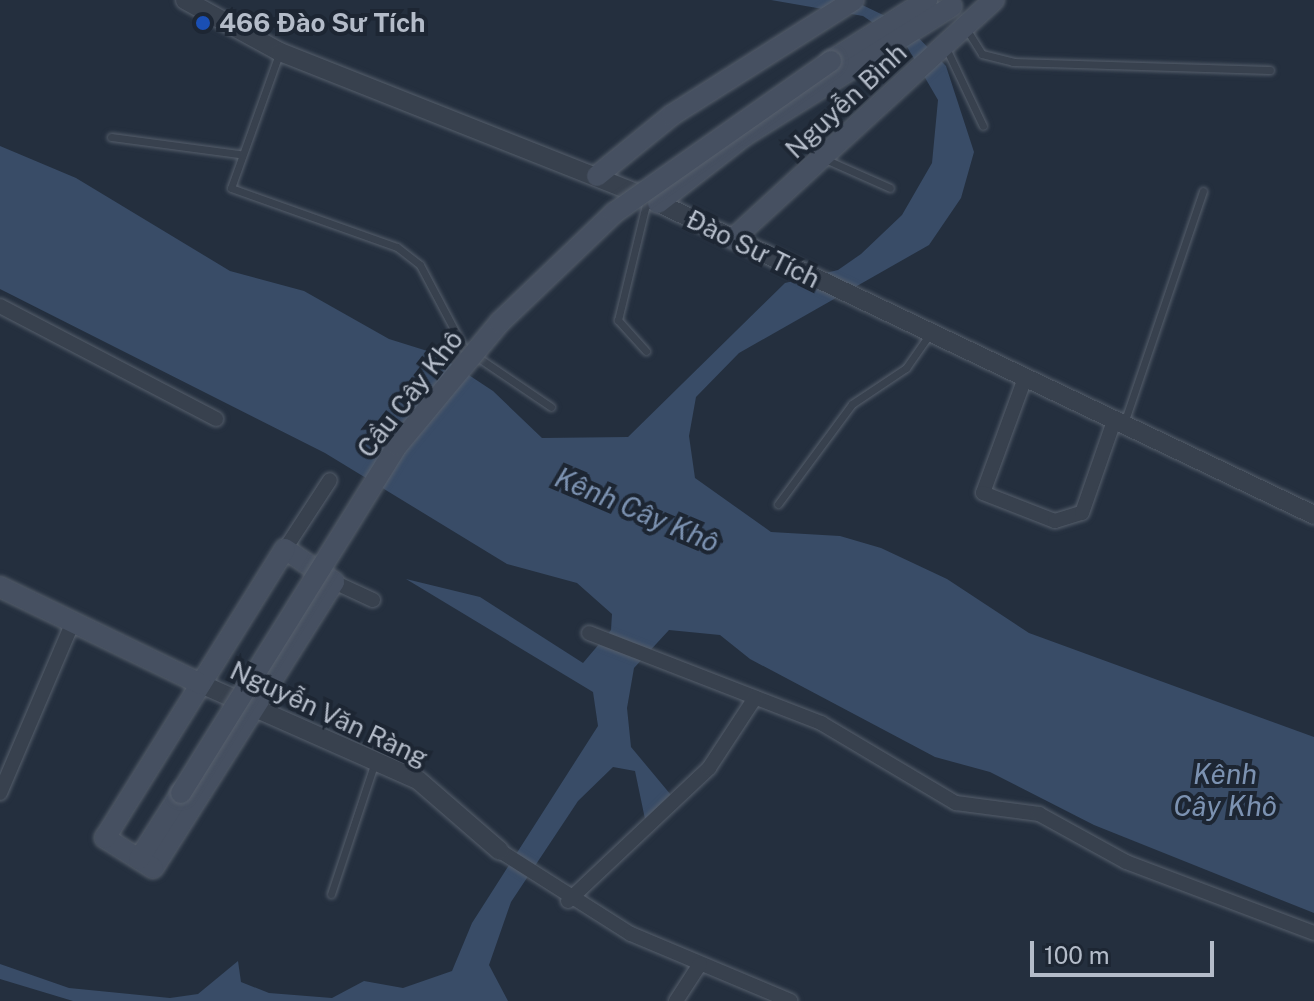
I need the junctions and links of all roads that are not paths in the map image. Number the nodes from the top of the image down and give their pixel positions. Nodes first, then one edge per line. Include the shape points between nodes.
1 (185, 0) edge
2 (854, 0) edge
3 (927, 0) edge
4 (994, 0) edge
5 (950, 3) edge
6 (965, 26) junction
7 (942, 48) junction
8 (280, 52) junction
9 (1270, 70) dead end
10 (983, 126) dead end
11 (111, 137) dead end
12 (239, 154) junction
13 (823, 158) junction
14 (597, 176) junction
15 (890, 188) dead end
16 (1203, 191) dead end
17 (653, 200) junction
18 (733, 239) junction
19 (0, 306) edge
20 (930, 333) junction
21 (646, 351) dead end
22 (1025, 378) junction
23 (551, 407) dead end
24 (216, 419) dead end
25 (1119, 423) junction
26 (330, 480) dead end
27 (778, 504) dead end
28 (1314, 515) edge
29 (285, 549) junction
30 (334, 582) junction
31 (0, 587) edge
32 (373, 600) dead end
33 (72, 624) junction
34 (589, 633) dead end
35 (201, 684) junction
36 (755, 698) junction
37 (253, 708) junction
38 (375, 762) junction
39 (0, 793) edge
40 (500, 851) joint
41 (139, 859) junction
42 (331, 894) dead end
43 (568, 901) junction
44 (1314, 933) edge
45 (700, 964) junction
46 (676, 1001) edge
47 (790, 1001) edge

1 - 8 street, Đào Sư Tích
2 - 14 main road via 672,115
3 - 41 main road, Cầu Cây Khô, bridge via 614,213 500,322 398,445
4 - 6 main road, Nguyễn Bình
5 - 6 main road
5 - 17 main road
6 - 7 main road, Nguyễn Bình
6 - 9 lane via 982,54 1013,62
7 - 10 lane
7 - 13 main road, Nguyễn Bình
8 - 12 lane
8 - 14 street, Đào Sư Tích
11 - 12 lane
12 - 23 lane via 231,188 397,247 420,265 464,348
13 - 15 lane
13 - 18 main road, Nguyễn Bình
14 - 17 street, Đào Sư Tích
16 - 25 lane
17 - 18 street, Đào Sư Tích
17 - 21 lane via 618,320
18 - 20 street, Đào Sư Tích
19 - 24 street
20 - 22 street, Đào Sư Tích
20 - 27 lane via 906,368 852,404
22 - 25 street, Đào Sư Tích
22 - 25 street via 983,493 1055,521 1082,513
25 - 28 street, Đào Sư Tích
26 - 29 street
29 - 30 main road
29 - 35 main road
30 - 32 street
30 - 37 main road
31 - 33 main road, Nguyễn Văn Ràng
33 - 35 main road, Nguyễn Văn Ràng
33 - 39 street
34 - 36 street
35 - 37 street, Nguyễn Văn Ràng
35 - 41 main road via 105,838
36 - 43 street via 709,768
36 - 44 street via 821,723 956,803 1039,814 1126,862
37 - 38 street, Nguyễn Văn Ràng
37 - 41 main road via 153,868
38 - 40 street, Nguyễn Văn Ràng via 418,780
38 - 42 lane
40 - 43 street, Nguyễn Văn Ràng
43 - 45 street, Nguyễn Văn Ràng
45 - 46 street
45 - 47 street, Nguyễn Văn Ràng

